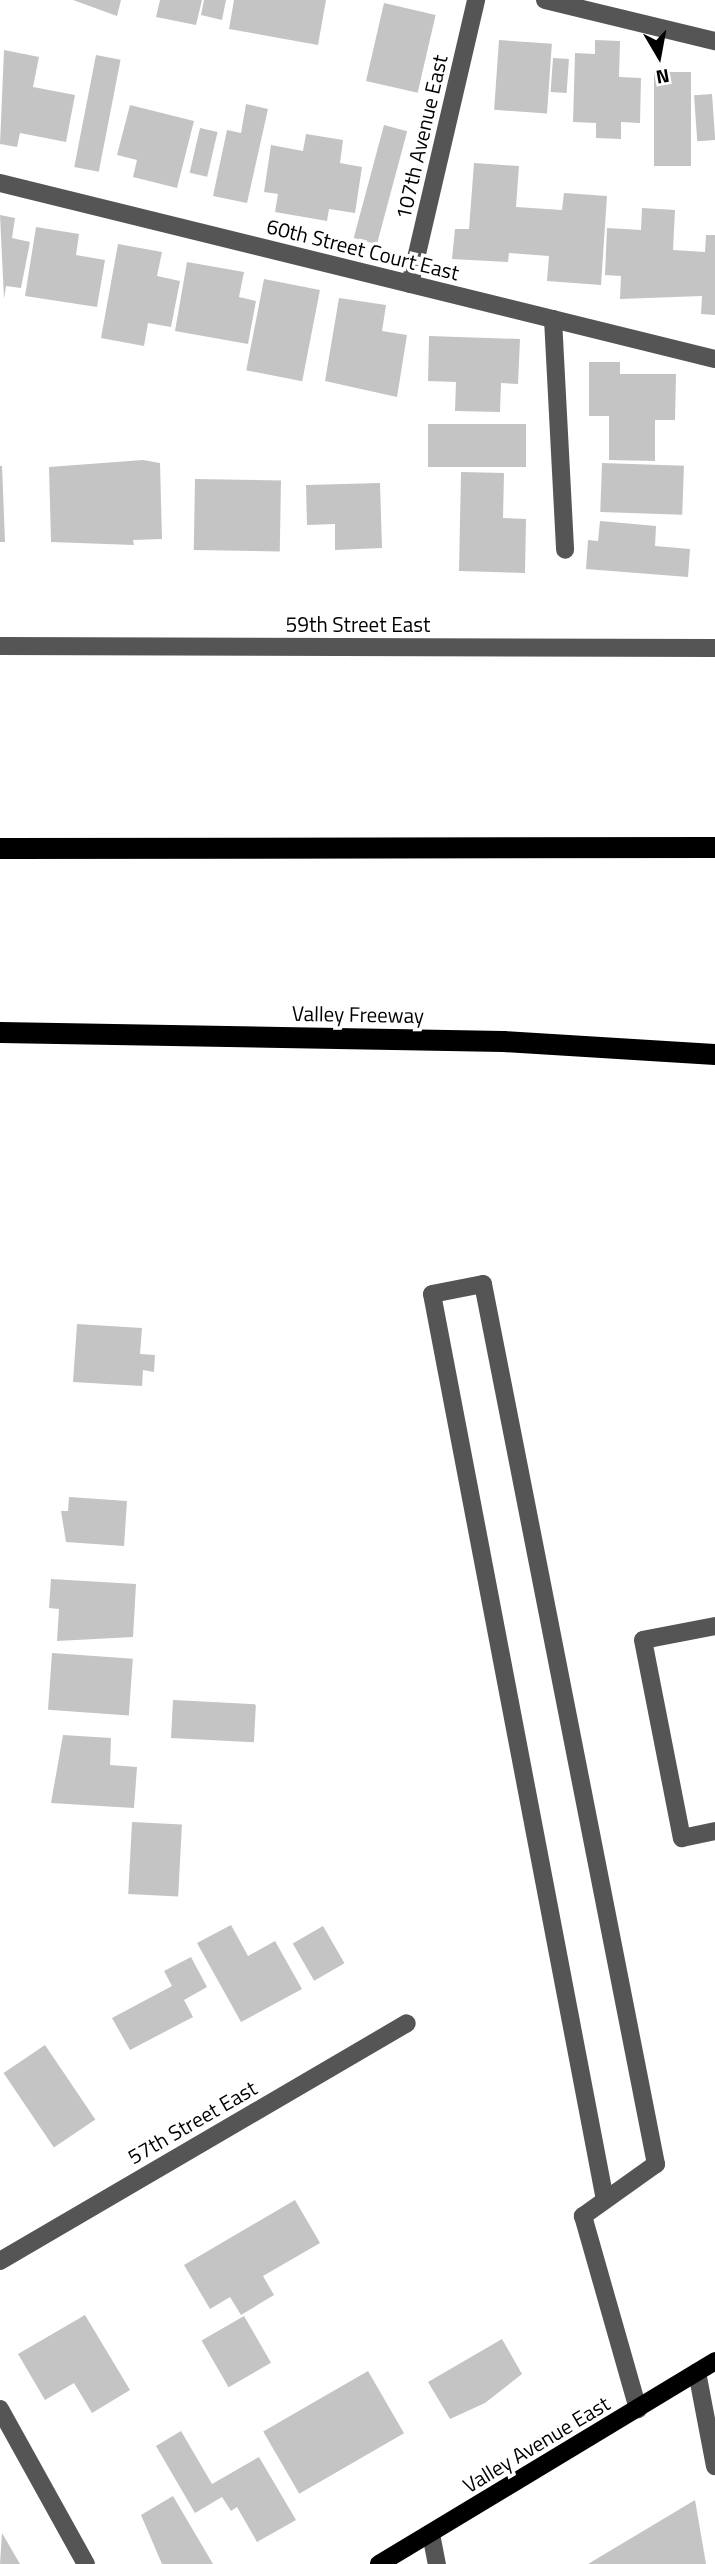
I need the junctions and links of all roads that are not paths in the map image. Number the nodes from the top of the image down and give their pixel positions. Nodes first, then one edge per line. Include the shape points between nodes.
1 (476, 0) edge
2 (545, 0) edge
3 (715, 41) edge
4 (0, 183) edge
5 (410, 284) junction
6 (552, 319) junction
7 (715, 359) edge
8 (565, 550) dead end
9 (0, 646) edge
10 (715, 648) edge
11 (715, 846) edge
12 (7, 847) edge
13 (0, 1032) edge
14 (715, 1054) edge
15 (715, 1626) edge
16 (715, 1831) edge
17 (407, 2023) dead end
18 (605, 2200) junction
19 (0, 2261) edge
20 (715, 2361) edge
21 (697, 2372) junction
22 (0, 2409) edge
23 (638, 2409) junction
24 (715, 2466) edge
25 (431, 2534) junction
26 (86, 2564) edge
27 (379, 2564) edge
28 (437, 2564) edge

1 - 5 street, 107th Avenue East
2 - 3 street
4 - 5 street, 60th Street Court East
5 - 6 street, 60th Street Court East
6 - 7 street, 60th Street Court East
6 - 8 street
9 - 10 street, 59th Street East
11 - 12 highway
13 - 14 highway, Valley Freeway via 503,1041
15 - 16 street via 643,1640 682,1838
17 - 19 street, 57th Street East
18 - 18 street via 656,2164 483,1284 432,1294
18 - 23 street via 583,2216
20 - 21 main road, Valley Avenue East
21 - 23 main road, Valley Avenue East
21 - 24 street
22 - 26 street
23 - 25 main road, Valley Avenue East
25 - 27 main road, Valley Avenue East
25 - 28 street

